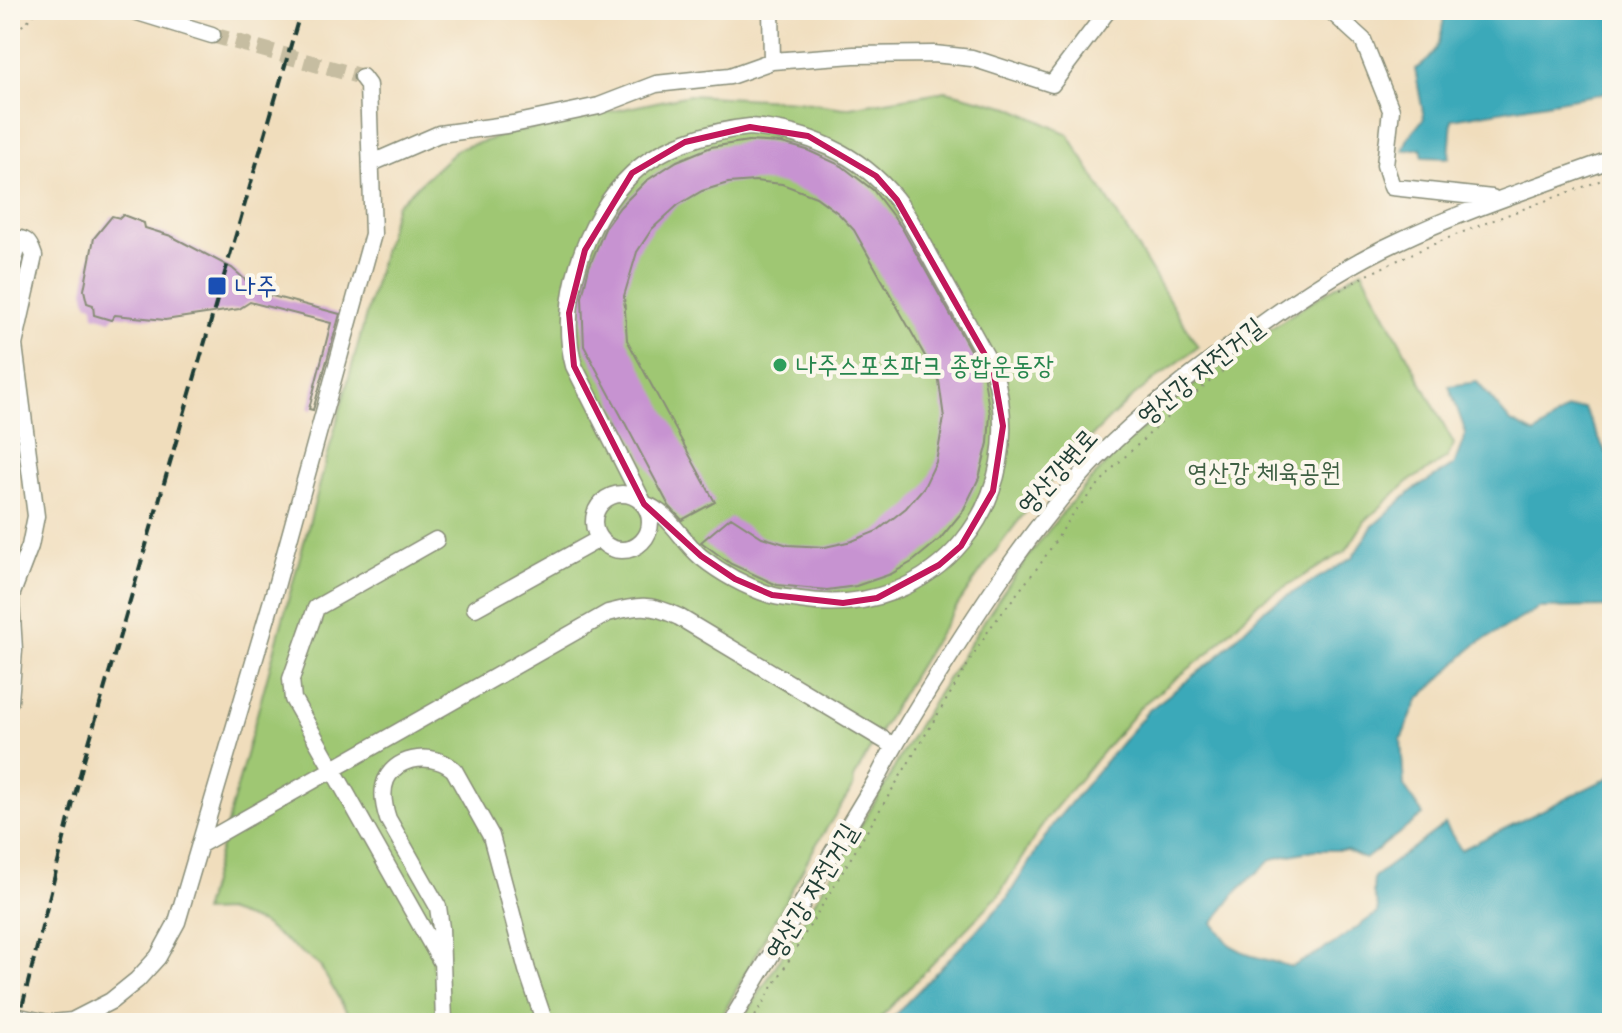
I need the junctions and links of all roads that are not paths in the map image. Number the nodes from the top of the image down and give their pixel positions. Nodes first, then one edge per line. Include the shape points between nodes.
1 (131, 10) edge
2 (771, 10) edge
3 (1108, 10) edge
4 (1330, 10) edge
5 (212, 35) tunnel mouth
6 (772, 61) junction
7 (362, 77) dead end
8 (1612, 159) edge
9 (372, 163) junction
10 (1492, 198) dead end
11 (10, 239) edge
12 (10, 273) edge
13 (644, 504) junction
14 (599, 539) junction
15 (436, 540) dead end
16 (11, 587) edge
17 (475, 608) dead end
18 (10, 701) edge
19 (894, 746) junction
20 (332, 769) junction
21 (201, 844) junction
22 (443, 964) junction
23 (10, 1015) edge
24 (50, 1023) edge
25 (444, 1023) edge
26 (545, 1023) edge
27 (730, 1023) edge

1 - 5 street
2 - 6 street
3 - 6 street via 1052,84 972,58 934,54
4 - 10 street via 1363,40 1391,110 1385,165 1392,187
6 - 9 street via 730,76 656,84 599,106 439,134
7 - 9 street via 368,85
8 - 19 street, 영산강변로 via 1448,220 1358,262 1283,308 1172,391 1097,458 1031,536 989,593
9 - 21 street via 373,234
11 - 12 street via 17,250
11 - 16 street via 24,238 34,256 14,345 36,516 30,546
13 - 13 street via 584,389 569,346 576,277 597,221 632,173 685,142 750,127 808,136 876,176 897,200 993,369 1003,447 981,518 961,546 913,582 877,598 819,603 772,595 735,579
13 - 14 street via 630,495 605,500 595,514
13 - 14 street via 649,530 639,545 613,549
14 - 17 street
15 - 20 street via 316,608 290,689
16 - 18 street
19 - 20 street via 679,617 647,606 608,613
19 - 27 street, 영산강변로
20 - 21 street
20 - 22 street
21 - 24 street via 177,922 158,957 111,1001 72,1021
22 - 25 street
22 - 26 street via 438,907 384,806 386,781 405,762 418,759 446,763 454,770 491,836
23 - 24 street

